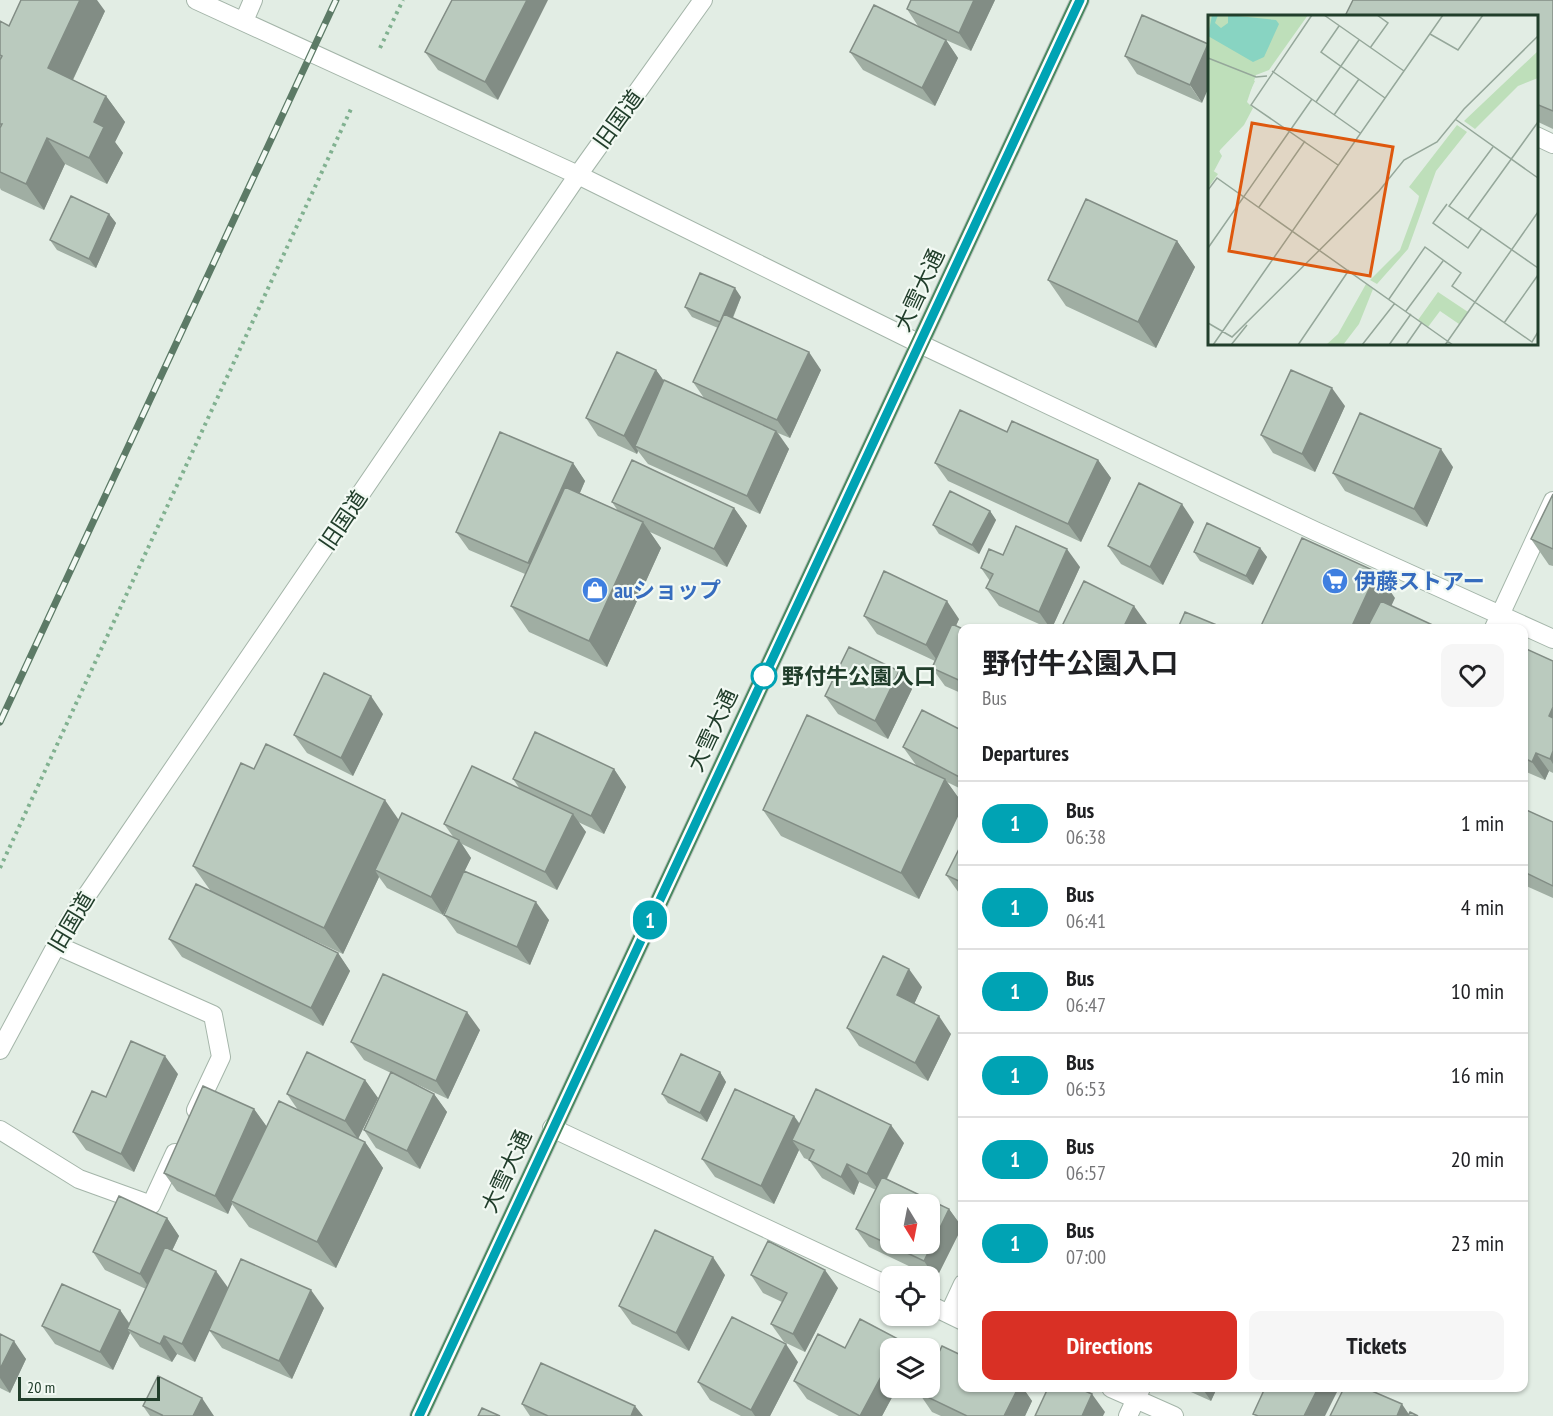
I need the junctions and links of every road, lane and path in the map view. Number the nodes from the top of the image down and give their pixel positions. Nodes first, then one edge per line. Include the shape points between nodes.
1 (196, 0) edge
2 (253, 0) edge
3 (403, 0) edge
4 (703, 0) edge
5 (1080, 0) edge
6 (244, 21) junction
7 (366, 77) junction
8 (1538, 137) edge
9 (1553, 144) edge
10 (578, 175) junction
11 (920, 344) junction
12 (1553, 501) edge
13 (1497, 621) edge
14 (1528, 631) edge
15 (1553, 639) edge
16 (0, 868) edge
17 (56, 945) junction
18 (0, 1050) edge
19 (552, 1128) junction
20 (0, 1130) edge
21 (880, 1282) edge
22 (940, 1310) edge
23 (956, 1317) edge
24 (1139, 1393) edge
25 (419, 1416) edge
26 (1128, 1416) edge
27 (1174, 1416) edge

1 - 6 street
2 - 6 street
3 - 7 path
4 - 10 street, 旧国道
5 - 11 highway, 大雪大通
6 - 7 street
7 - 10 street
7 - 16 path
8 - 9 street
10 - 11 street
10 - 17 street, 旧国道
11 - 13 street via 1313,536
11 - 19 highway, 大雪大通
12 - 13 street
14 - 15 street
17 - 18 street, 旧国道
17 - 20 street via 213,1015 221,1057 151,1205 79,1179
19 - 21 street
19 - 25 highway, 大雪大通
22 - 23 street
24 - 26 street
24 - 27 street

